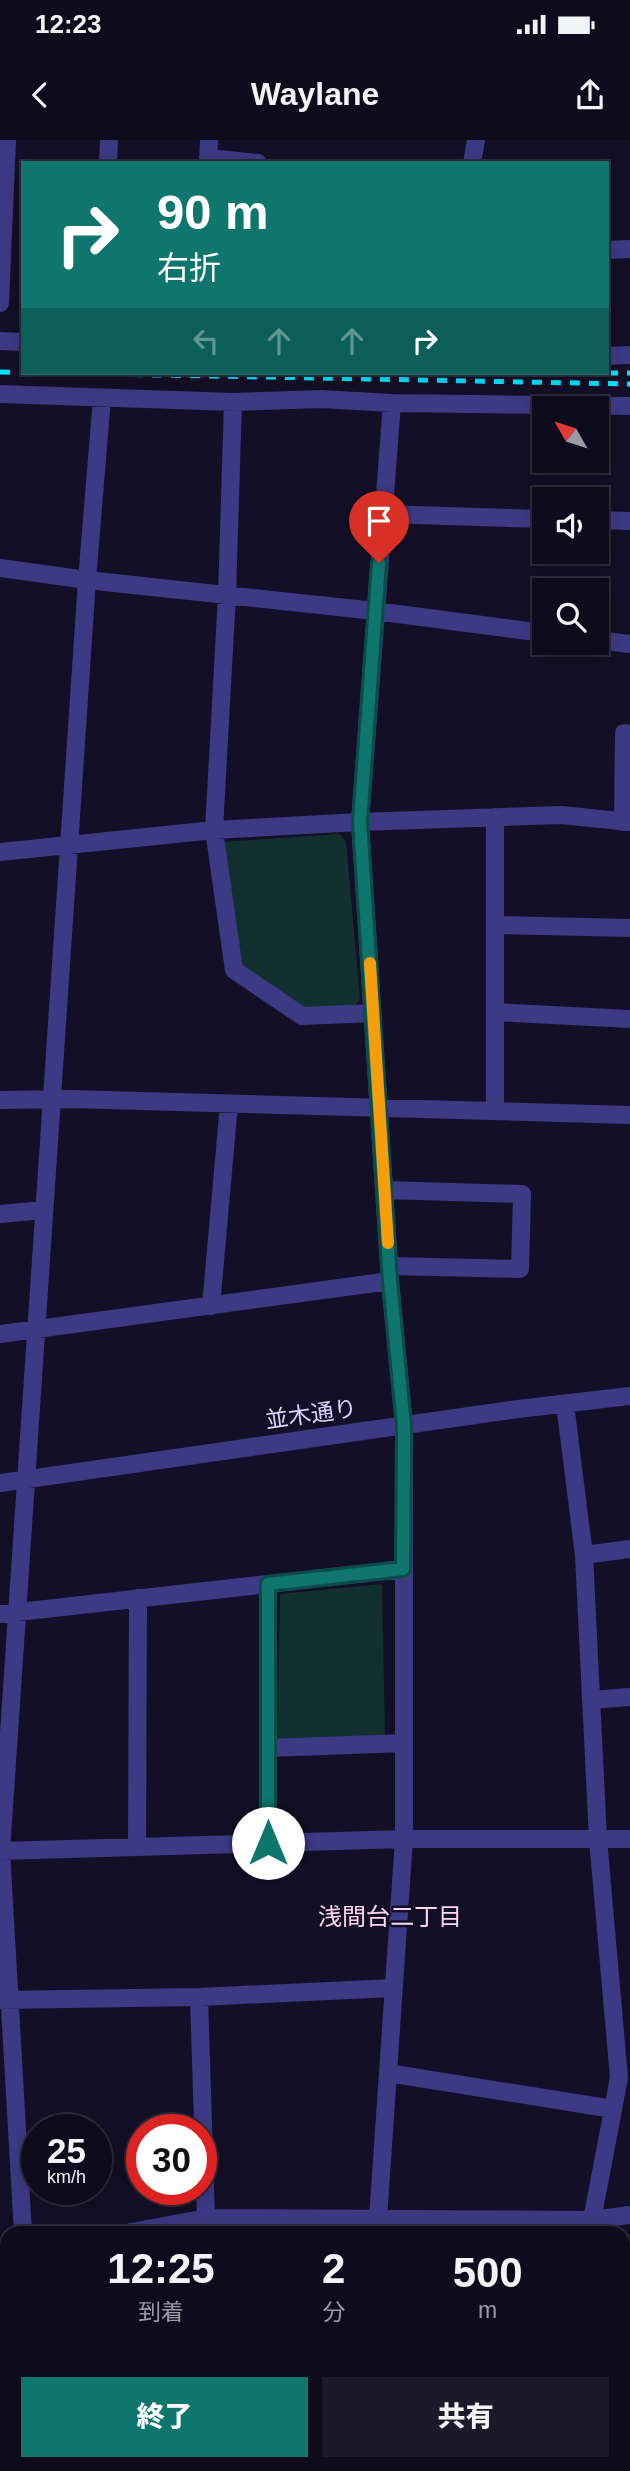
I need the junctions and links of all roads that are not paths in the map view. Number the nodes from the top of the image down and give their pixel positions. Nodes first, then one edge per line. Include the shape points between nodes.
1 (7, 140) edge
2 (109, 140) edge
3 (476, 140) edge
4 (208, 154) edge
5 (108, 161) edge
6 (247, 161) edge
7 (472, 161) edge
8 (630, 249) edge
9 (609, 250) edge
10 (0, 303) edge
11 (0, 341) edge
12 (21, 342) edge
13 (630, 355) edge
14 (609, 356) edge
15 (0, 394) edge
16 (102, 398) junction
17 (233, 402) junction
18 (392, 402) junction
19 (630, 406) edge
20 (383, 514) junction
21 (532, 519) edge
22 (609, 520) edge
23 (630, 521) edge
24 (0, 568) edge
25 (87, 580) junction
26 (227, 594) junction
27 (375, 611) junction
28 (532, 631) edge
29 (609, 641) edge
30 (630, 644) edge
31 (630, 734) edge
32 (495, 817) junction
33 (360, 822) junction
34 (628, 823) edge
35 (214, 830) junction
36 (70, 846) junction
37 (0, 852) edge
38 (495, 925) junction
39 (630, 928) edge
40 (495, 1012) junction
41 (373, 1013) junction
42 (630, 1019) edge
43 (52, 1099) junction
44 (0, 1100) edge
45 (229, 1104) junction
46 (380, 1108) junction
47 (495, 1111) junction
48 (630, 1115) edge
49 (385, 1190) junction
50 (44, 1210) junction
51 (0, 1214) edge
52 (390, 1274) junction
53 (211, 1306) junction
54 (37, 1329) junction
55 (0, 1334) edge
56 (630, 1396) edge
57 (565, 1404) junction
58 (404, 1426) junction
59 (24, 1479) junction
60 (0, 1483) edge
61 (630, 1549) edge
62 (584, 1555) junction
63 (403, 1569) junction
64 (268, 1584) junction
65 (138, 1598) junction
66 (8, 1613) edge
67 (630, 1697) edge
68 (591, 1700) junction
69 (404, 1743) junction
70 (268, 1748) junction
71 (404, 1839) junction
72 (598, 1839) junction
73 (630, 1839) edge
74 (268, 1843) junction
75 (137, 1847) junction
76 (0, 1851) edge
77 (393, 1987) junction
78 (200, 1997) junction
79 (4, 1999) edge
80 (622, 2030) edge
81 (388, 2073) junction
82 (613, 2109) junction
83 (630, 2215) edge
84 (206, 2218) junction
85 (22, 2226) edge
86 (163, 2226) edge
87 (257, 2226) edge
88 (377, 2226) edge
89 (455, 2226) edge
90 (592, 2226) edge
91 (595, 2226) edge

1 - 10 street
2 - 5 street
3 - 7 street
4 - 6 street
8 - 9 street
11 - 12 street
13 - 14 street
15 - 16 street
16 - 17 street
16 - 25 street
17 - 18 street
17 - 26 street
18 - 19 street
18 - 20 street
20 - 21 street
20 - 27 street
22 - 23 street
24 - 25 street
25 - 26 street
25 - 36 street
26 - 27 street
26 - 35 street
27 - 28 street
27 - 33 street
29 - 30 street
31 - 34 street via 624,733
32 - 33 street
32 - 34 street via 561,815
32 - 38 street
33 - 35 street
33 - 41 street
35 - 36 street
35 - 41 street via 234,971 302,1016
36 - 37 street
36 - 43 street
38 - 39 street
38 - 40 street
40 - 42 street
40 - 47 street
41 - 46 street
43 - 44 street
43 - 45 street
43 - 50 street
45 - 46 street
45 - 53 street
46 - 47 street
46 - 49 street
47 - 48 street
49 - 52 street
49 - 52 street via 522,1194 520,1269
50 - 51 street
50 - 54 street
52 - 53 street
52 - 58 street
53 - 54 street
54 - 55 street
54 - 59 street
56 - 57 street, 並木通り
57 - 58 street, 並木通り
57 - 62 street
58 - 59 street, 並木通り
58 - 63 street
59 - 60 street, 並木通り
59 - 66 street
61 - 62 street
62 - 68 street
63 - 64 street
63 - 69 street
64 - 65 street
64 - 70 street
65 - 66 street
65 - 75 street
66 - 76 street
67 - 68 street
68 - 72 street
69 - 70 street
69 - 71 street
70 - 74 street
71 - 72 street
71 - 74 street
71 - 77 street
72 - 73 street
72 - 80 street
74 - 75 street
75 - 76 street
76 - 79 street
77 - 78 street
77 - 81 street
78 - 79 street
78 - 84 street
79 - 85 street
80 - 82 street
81 - 82 street
81 - 88 street
82 - 90 street
83 - 91 street
84 - 86 street
84 - 87 street
87 - 88 street
88 - 89 street

